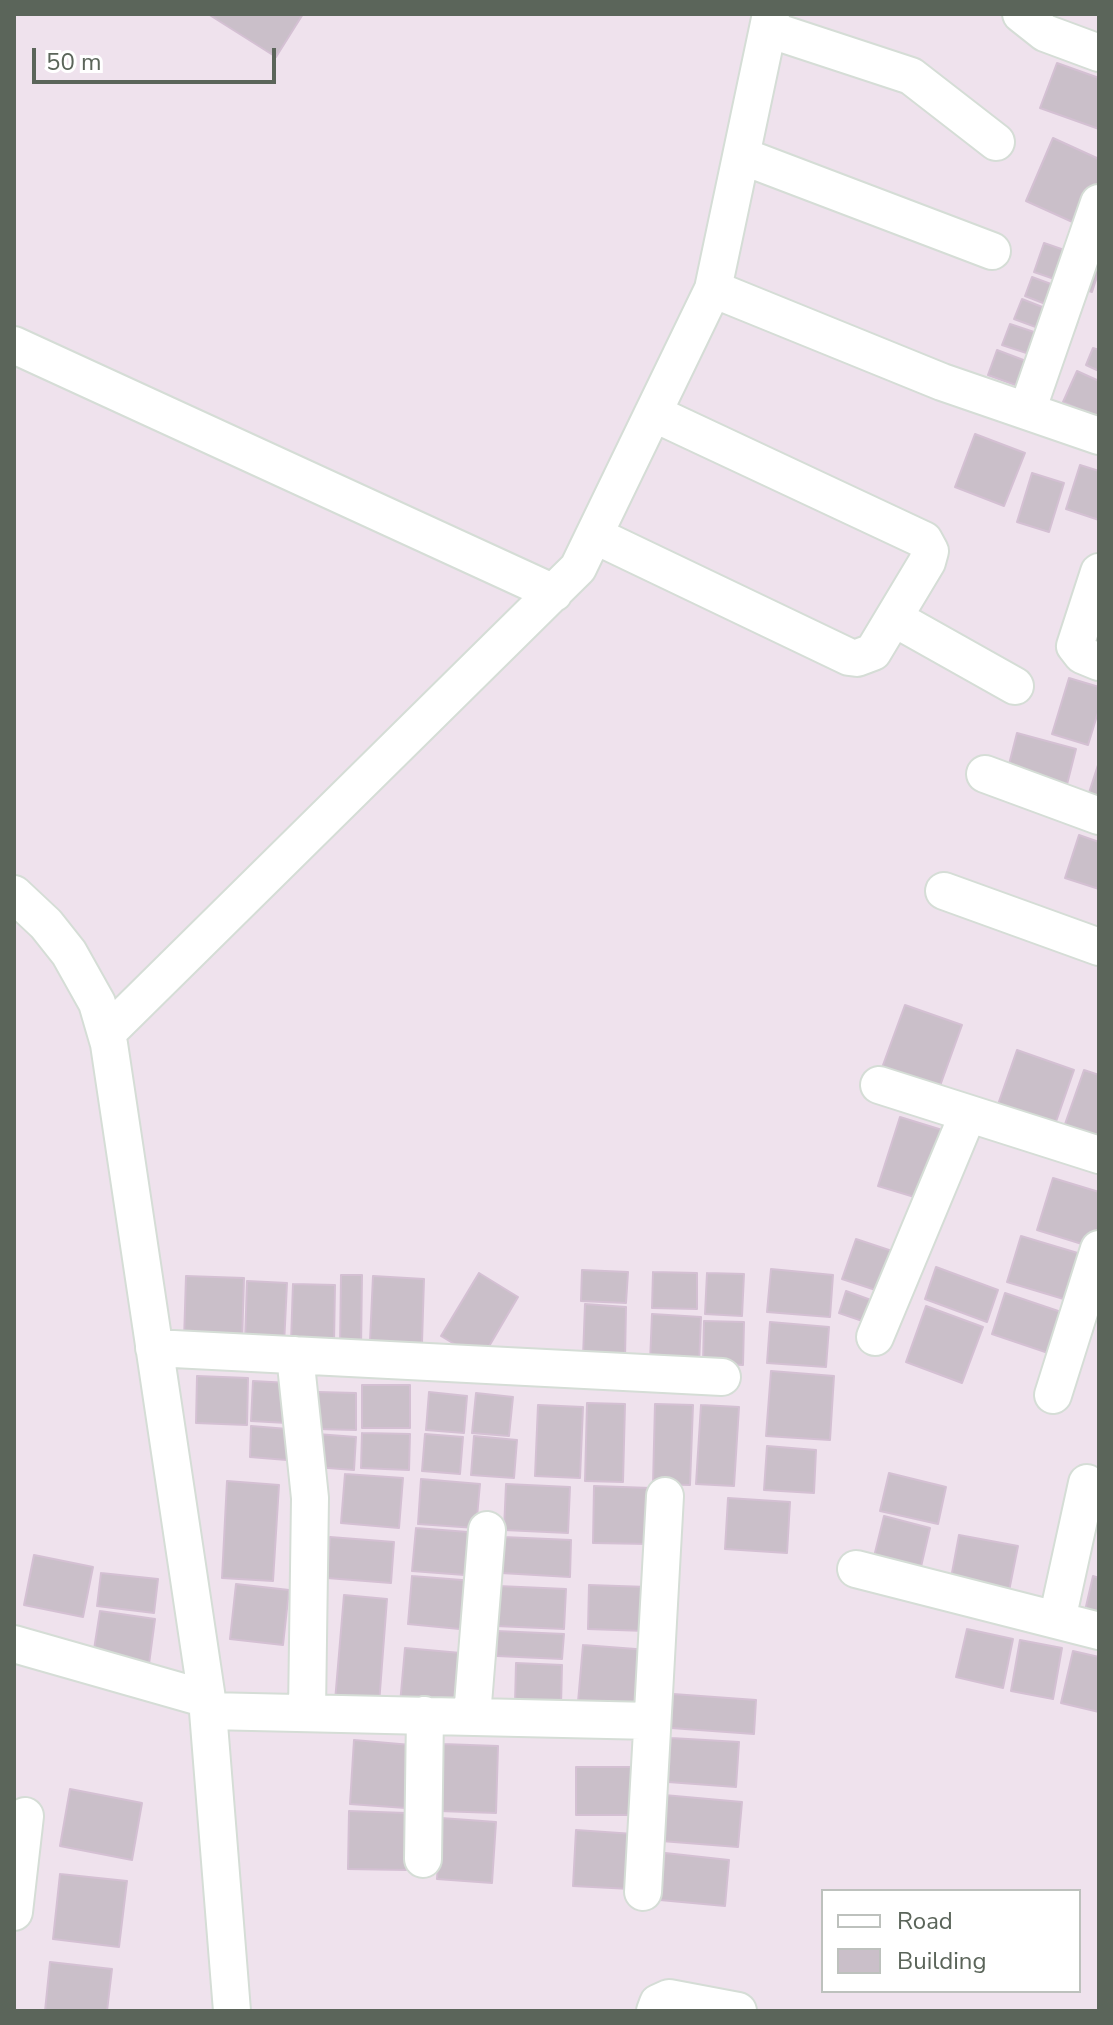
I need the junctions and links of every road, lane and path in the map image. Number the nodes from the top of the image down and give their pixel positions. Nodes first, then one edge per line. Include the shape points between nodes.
1 (1021, 14) edge
2 (769, 21) edge
3 (1099, 53) edge
4 (996, 142) dead end
5 (742, 156) junction
6 (1099, 203) edge
7 (992, 251) dead end
8 (713, 289) junction
9 (14, 345) edge
10 (1027, 411) junction
11 (653, 413) junction
12 (1099, 436) edge
13 (594, 535) junction
14 (1099, 572) edge
15 (554, 593) junction
16 (894, 618) junction
17 (1099, 662) edge
18 (1015, 686) dead end
19 (985, 774) dead end
20 (1099, 816) edge
21 (944, 891) dead end
22 (14, 894) edge
23 (1099, 947) edge
24 (107, 1033) junction
25 (879, 1085) dead end
26 (968, 1114) junction
27 (1099, 1155) edge
28 (1099, 1249) edge
29 (1090, 1311) edge
30 (875, 1337) dead end
31 (154, 1348) junction
32 (295, 1355) junction
33 (722, 1377) dead end
34 (1053, 1395) dead end
35 (1087, 1483) dead end
36 (665, 1496) dead end
37 (487, 1530) dead end
38 (856, 1569) dead end
39 (1057, 1620) junction
40 (1099, 1631) edge
41 (14, 1644) edge
42 (207, 1705) junction
43 (307, 1712) junction
44 (425, 1715) junction
45 (472, 1716) junction
46 (652, 1721) junction
47 (25, 1816) dead end
48 (17, 1855) edge
49 (423, 1859) dead end
50 (643, 1892) dead end
51 (14, 1912) edge
52 (232, 2011) edge
53 (655, 2011) edge
54 (738, 2011) edge

1 - 3 street via 1045,33
2 - 4 street via 911,76
2 - 5 street
5 - 7 street
5 - 8 street
6 - 10 street
8 - 10 street
8 - 11 street
9 - 15 street
10 - 12 street
11 - 13 street
11 - 16 street via 924,540 930,551 927,562
13 - 15 street via 578,568
13 - 16 street via 849,657 873,652
14 - 17 street via 1075,646
15 - 24 street
16 - 18 street
19 - 20 street
21 - 23 street
22 - 24 street via 69,953
24 - 31 street
25 - 26 street
26 - 27 street
26 - 30 street
28 - 29 street
29 - 34 street
31 - 32 street
31 - 42 street
32 - 33 street
32 - 43 street via 310,1498
35 - 39 street
36 - 46 street
37 - 45 street
38 - 39 street
39 - 40 street
41 - 42 street
42 - 43 street
42 - 52 street
43 - 44 street
44 - 45 street
44 - 49 street
45 - 46 street
46 - 50 street
47 - 48 street
48 - 51 street
53 - 54 street via 669,1998

